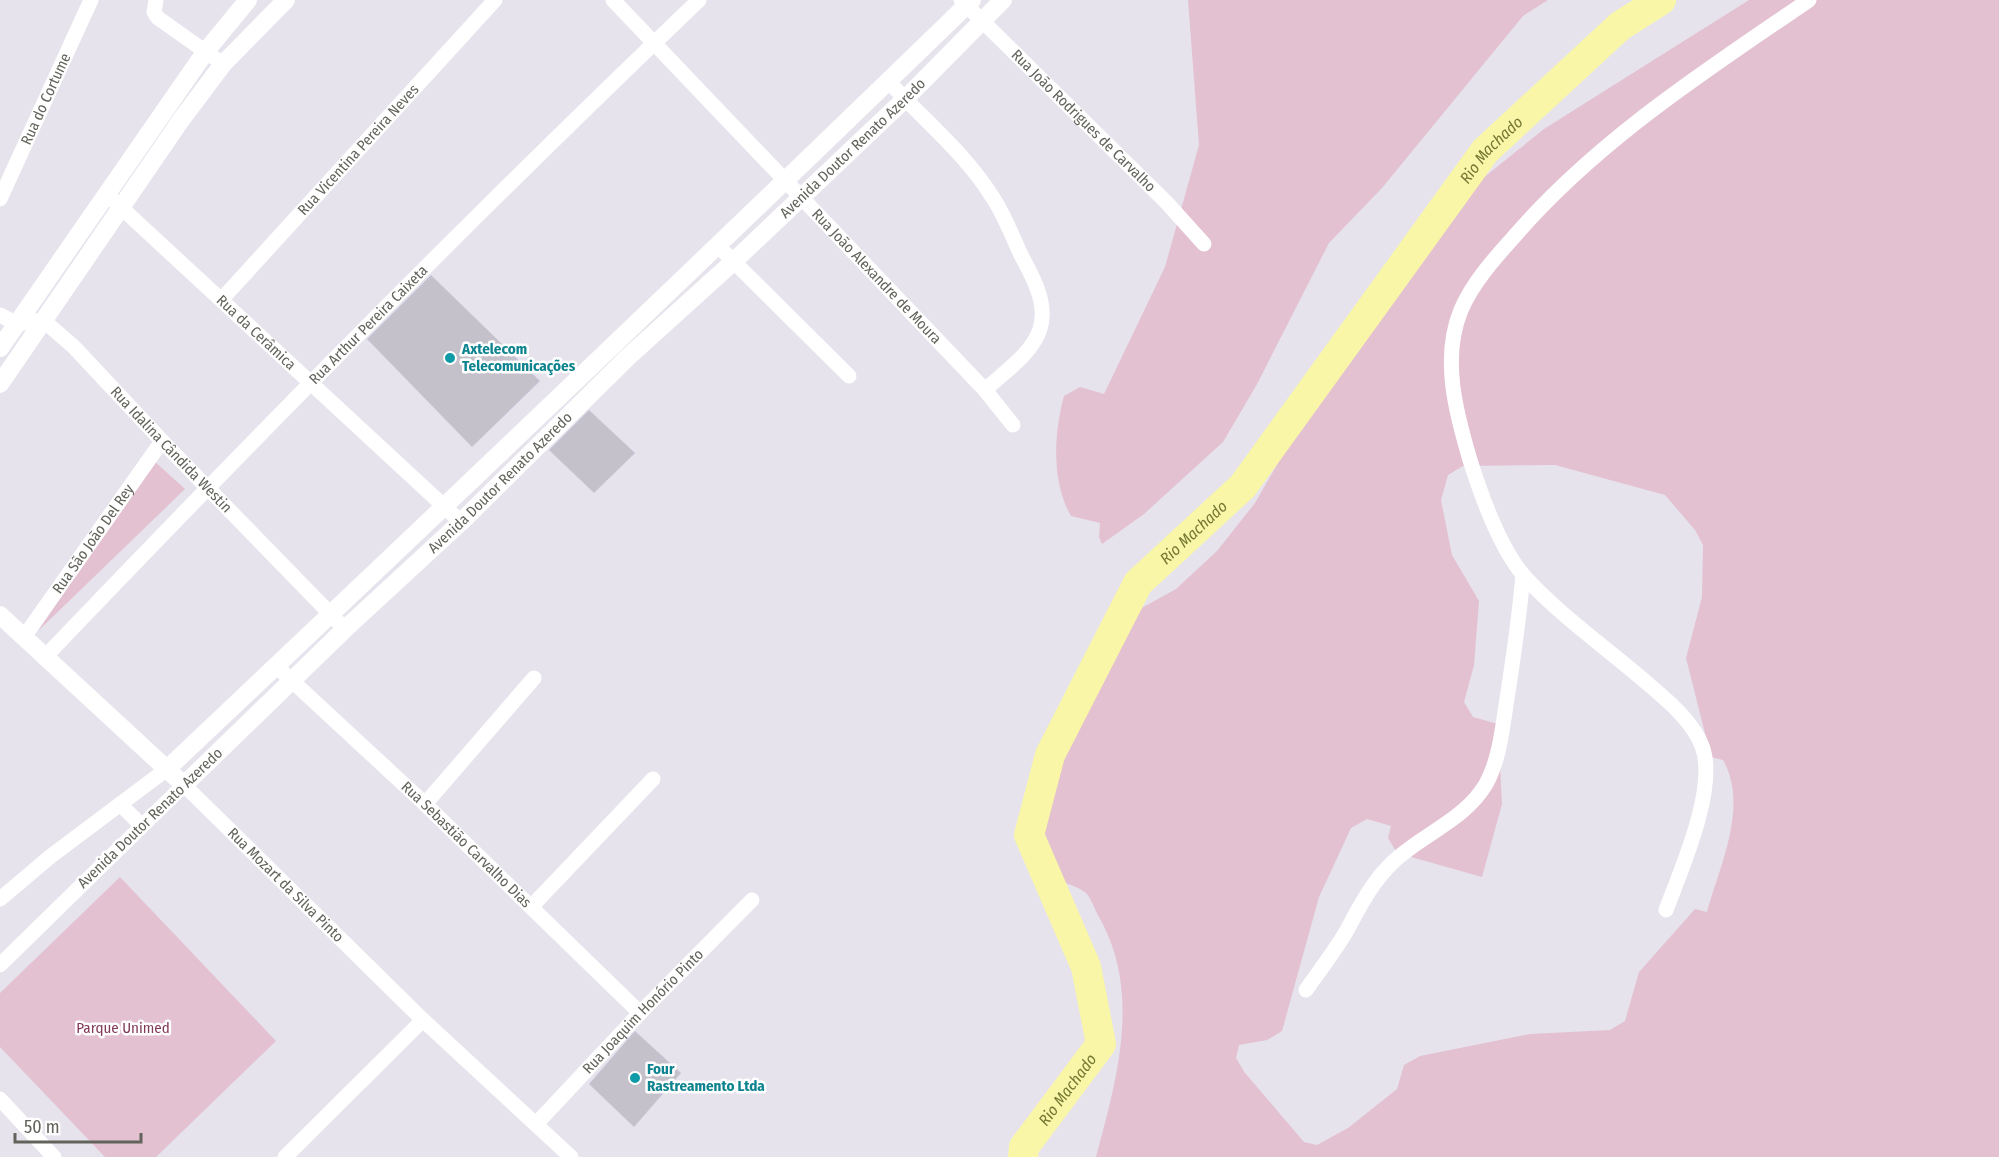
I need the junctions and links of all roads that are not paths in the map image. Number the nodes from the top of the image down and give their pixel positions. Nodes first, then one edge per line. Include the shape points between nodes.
1 (91, 0) edge
2 (156, 0) edge
3 (248, 0) edge
4 (286, 0) edge
5 (495, 0) edge
6 (614, 0) edge
7 (699, 0) edge
8 (1003, 0) edge
9 (1809, 0) edge
10 (967, 2) edge
11 (980, 21) junction
12 (654, 43) junction
13 (206, 51) junction
14 (223, 64) junction
15 (889, 82) junction
16 (905, 99) junction
17 (833, 133) junction
18 (849, 151) junction
19 (785, 179) junction
20 (104, 194) junction
21 (801, 198) junction
22 (0, 199) edge
23 (122, 206) junction
24 (740, 224) junction
25 (755, 240) junction
26 (1204, 244) dead end
27 (717, 245) junction
28 (734, 262) junction
29 (685, 275) junction
30 (700, 291) junction
31 (222, 299) junction
32 (651, 307) junction
33 (0, 315) edge
34 (43, 320) junction
35 (666, 323) junction
36 (17, 324) junction
37 (614, 343) junction
38 (0, 348) edge
39 (628, 357) junction
40 (849, 376) dead end
41 (0, 384) edge
42 (309, 384) junction
43 (570, 386) junction
44 (985, 390) junction
45 (583, 400) junction
46 (1013, 424) dead end
47 (162, 441) junction
48 (501, 450) junction
49 (517, 466) junction
50 (208, 486) junction
51 (446, 507) junction
52 (461, 522) junction
53 (405, 546) junction
54 (420, 558) junction
55 (1522, 574) junction
56 (368, 579) junction
57 (384, 594) junction
58 (329, 613) junction
59 (0, 615) edge
60 (345, 629) junction
61 (24, 637) junction
62 (44, 658) junction
63 (276, 666) junction
64 (534, 678) dead end
65 (291, 680) junction
66 (167, 769) junction
67 (653, 779) dead end
68 (184, 785) junction
69 (120, 804) junction
70 (424, 804) junction
71 (141, 825) junction
72 (0, 899) edge
73 (752, 900) dead end
74 (531, 907) junction
75 (1666, 910) dead end
76 (0, 965) edge
77 (1306, 990) dead end
78 (640, 1013) junction
79 (423, 1020) junction
80 (0, 1099) edge
81 (537, 1123) junction
82 (54, 1157) edge
83 (285, 1157) edge
84 (571, 1157) edge

1 - 22 street, Rua do Cortume
2 - 13 street via 154,12 158,18
3 - 13 street
4 - 14 street
5 - 31 street, Rua Vicentina Pereira Neves
6 - 12 street, Rua João Alexandre de Moura
7 - 12 street, Rua Arthur Pereira Caixeta
8 - 11 street, Avenida Doutor Renato Azeredo
9 - 55 street via 1624,130 1534,212 1490,264 1461,311 1451,359 1456,406 1475,476 1504,545
10 - 11 street, Rua João Rodrigues de Carvalho
10 - 15 street, Avenida Doutor Renato Azeredo
11 - 16 street, Avenida Doutor Renato Azeredo
11 - 26 street, Rua João Rodrigues de Carvalho
12 - 19 street, Rua João Alexandre de Moura
12 - 42 street, Rua Arthur Pereira Caixeta
13 - 14 street
13 - 20 street
14 - 23 street
15 - 16 street
15 - 17 street, Avenida Doutor Renato Azeredo
16 - 18 street, Avenida Doutor Renato Azeredo
16 - 44 street via 989,191 1034,279 1040,300 1040,328 1034,342
17 - 18 street
17 - 19 street, Avenida Doutor Renato Azeredo
18 - 21 street, Avenida Doutor Renato Azeredo
19 - 21 street, Rua João Alexandre de Moura
19 - 24 street, Avenida Doutor Renato Azeredo
20 - 23 street, Rua da Cerâmica
20 - 36 street
21 - 25 street, Avenida Doutor Renato Azeredo
21 - 44 street, Rua João Alexandre de Moura
23 - 31 street, Rua da Cerâmica
23 - 34 street
24 - 25 street
24 - 27 street, Avenida Doutor Renato Azeredo
25 - 28 street, Avenida Doutor Renato Azeredo
27 - 28 street
27 - 29 street, Avenida Doutor Renato Azeredo
28 - 30 street, Avenida Doutor Renato Azeredo
28 - 40 street
29 - 30 street
29 - 32 street, Avenida Doutor Renato Azeredo
30 - 35 street, Avenida Doutor Renato Azeredo
31 - 42 street, Rua da Cerâmica
32 - 35 street
32 - 37 street, Avenida Doutor Renato Azeredo
33 - 36 street
34 - 36 street
34 - 41 street
34 - 47 street, Rua Idalina Cândida Westin via 74,347
35 - 39 street, Avenida Doutor Renato Azeredo
36 - 38 street
37 - 39 street
37 - 43 street, Avenida Doutor Renato Azeredo
39 - 45 street, Avenida Doutor Renato Azeredo
42 - 50 street, Rua Arthur Pereira Caixeta
42 - 51 street, Rua da Cerâmica
43 - 45 street
43 - 48 street, Avenida Doutor Renato Azeredo
44 - 46 street, Rua João Alexandre de Moura
45 - 49 street, Avenida Doutor Renato Azeredo
47 - 50 street, Rua Idalina Cândida Westin
47 - 61 street, Rua São João Del Rey
48 - 49 street
48 - 51 street, Avenida Doutor Renato Azeredo
49 - 52 street, Avenida Doutor Renato Azeredo
50 - 58 street, Rua Idalina Cândida Westin
50 - 62 street, Rua Arthur Pereira Caixeta
51 - 52 street, Rua da Cerâmica
51 - 53 street, Avenida Doutor Renato Azeredo
52 - 54 street, Avenida Doutor Renato Azeredo
53 - 54 street
53 - 56 street, Avenida Doutor Renato Azeredo
54 - 57 street, Avenida Doutor Renato Azeredo
55 - 75 street via 1657,692 1693,729 1702,746 1705,778 1698,822
55 - 77 street via 1518,635 1500,743 1485,786 1454,819 1392,863 1360,903
56 - 57 street
56 - 58 street, Avenida Doutor Renato Azeredo
57 - 60 street, Avenida Doutor Renato Azeredo
58 - 60 street, Rua Idalina Cândida Westin
58 - 63 street, Avenida Doutor Renato Azeredo
59 - 61 street, Rua Mozart da Silva Pinto
60 - 65 street, Avenida Doutor Renato Azeredo
61 - 62 street, Rua Mozart da Silva Pinto
62 - 66 street, Rua Mozart da Silva Pinto
63 - 65 street, Rua Sebastião Carvalho Dias
63 - 66 street, Avenida Doutor Renato Azeredo
64 - 70 street
65 - 68 street, Avenida Doutor Renato Azeredo
65 - 70 street, Rua Sebastião Carvalho Dias
66 - 68 street, Rua Mozart da Silva Pinto
66 - 69 street, Avenida Doutor Renato Azeredo
67 - 74 street
68 - 71 street, Avenida Doutor Renato Azeredo
68 - 79 street, Rua Mozart da Silva Pinto
69 - 71 street
69 - 72 street, Avenida Doutor Renato Azeredo
70 - 74 street, Rua Sebastião Carvalho Dias
71 - 76 street, Avenida Doutor Renato Azeredo
73 - 78 street, Rua Joaquim Honório Pinto
74 - 78 street, Rua Sebastião Carvalho Dias
78 - 81 street, Rua Joaquim Honório Pinto
79 - 81 street, Rua Mozart da Silva Pinto
79 - 83 street
80 - 82 street
81 - 84 street, Rua Mozart da Silva Pinto

